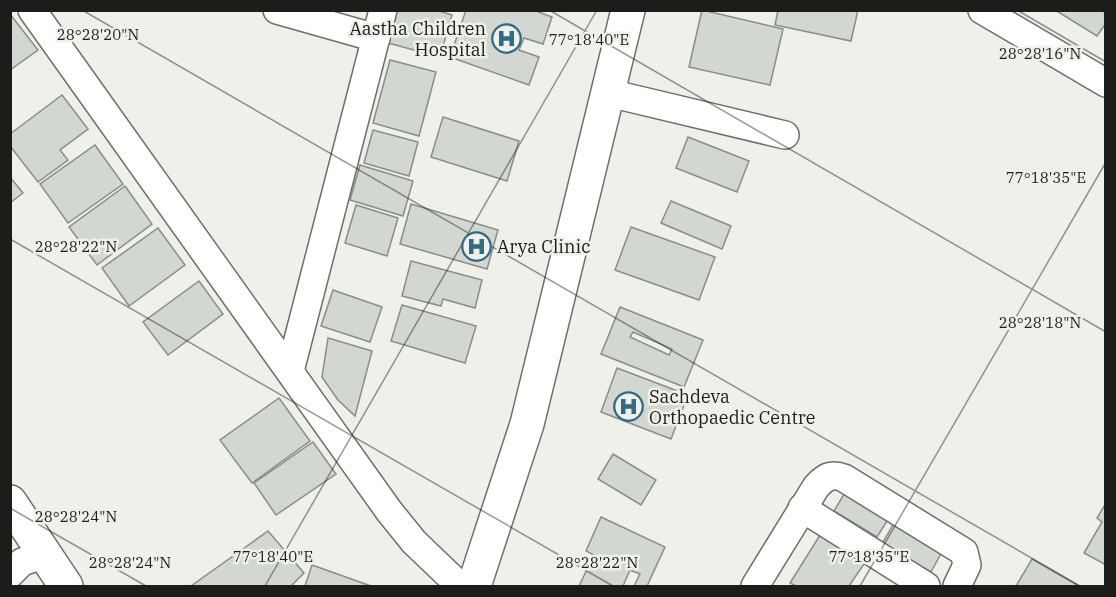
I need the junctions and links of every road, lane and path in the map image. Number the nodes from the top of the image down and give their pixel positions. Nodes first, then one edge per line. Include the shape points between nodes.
1 (32, 10) edge
2 (277, 10) edge
3 (383, 10) edge
4 (628, 10) edge
5 (982, 10) edge
6 (376, 38) junction
7 (1104, 79) edge
8 (609, 93) junction
9 (785, 135) dead end
10 (290, 371) junction
11 (10, 502) edge
12 (802, 508) junction
13 (45, 554) junction
14 (10, 574) edge
15 (66, 586) edge
16 (459, 586) edge
17 (474, 586) edge
18 (755, 586) edge
19 (926, 586) edge
20 (957, 586) edge

1 - 10 street
2 - 6 street
3 - 6 street
4 - 8 street
5 - 7 street
6 - 10 street
8 - 9 street
8 - 17 street via 527,424
10 - 16 street via 389,511
11 - 13 street
12 - 18 street
12 - 19 street
12 - 20 street via 827,476 844,478 964,552 967,565
13 - 14 street via 22,562
13 - 15 street

